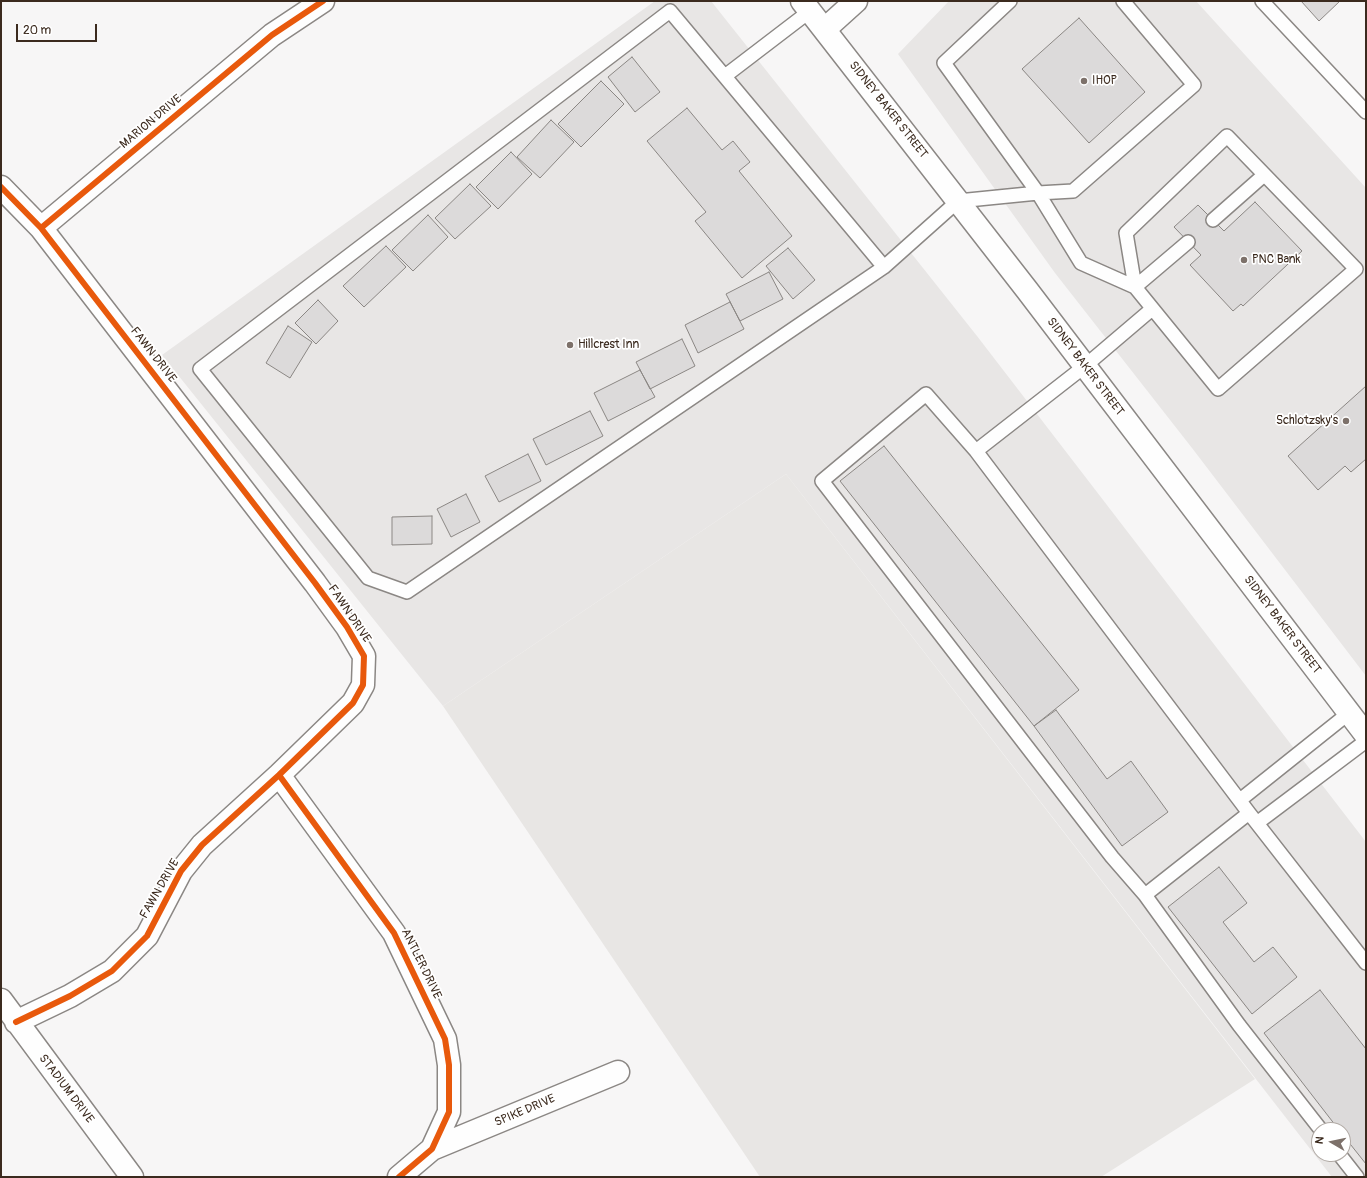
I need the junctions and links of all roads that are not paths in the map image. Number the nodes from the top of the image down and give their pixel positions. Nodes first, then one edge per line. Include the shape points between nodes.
1 (323, 1) edge
2 (856, 1) edge
3 (1010, 1) edge
4 (1123, 1) edge
5 (1262, 1) edge
6 (806, 6) edge
7 (825, 29) junction
8 (725, 76) junction
9 (1366, 112) edge
10 (1264, 175) junction
11 (1, 187) edge
12 (1038, 193) junction
13 (958, 201) junction
14 (1213, 220) dead end
15 (41, 228) junction
16 (1188, 242) dead end
17 (884, 267) junction
18 (1135, 287) junction
19 (1152, 309) junction
20 (1085, 366) junction
21 (976, 451) junction
22 (1349, 713) junction
23 (1366, 735) edge
24 (1366, 741) edge
25 (279, 775) junction
26 (1240, 800) junction
27 (1249, 813) junction
28 (1257, 823) junction
29 (1145, 895) junction
30 (1366, 963) edge
31 (1, 1000) edge
32 (16, 1022) junction
33 (618, 1072) dead end
34 (1315, 1122) edge
35 (432, 1149) junction
36 (1345, 1162) edge
37 (132, 1177) edge
38 (398, 1177) edge
39 (1357, 1177) edge

1 - 15 street, MARION DRIVE via 272,34
2 - 7 street
3 - 12 lane via 944,63
4 - 12 lane via 1194,85 1073,191
5 - 9 lane
6 - 7 street, SIDNEY BAKER STREET
6 - 8 lane
7 - 13 street, SIDNEY BAKER STREET
8 - 17 lane
8 - 17 lane via 670,11 200,369 368,578 407,592
10 - 14 lane
10 - 18 lane via 1227,136 1126,233
10 - 19 lane via 1356,269 1218,389
11 - 15 street
12 - 13 lane
12 - 18 lane via 1081,263
13 - 17 lane
13 - 20 street, SIDNEY BAKER STREET
15 - 25 street, FAWN DRIVE via 315,583 347,627 364,656 363,685 353,703
16 - 18 lane
18 - 19 lane
19 - 20 lane
20 - 21 lane
20 - 22 street, SIDNEY BAKER STREET
21 - 26 lane
21 - 29 lane via 926,394 822,481 1107,851
22 - 23 street, SIDNEY BAKER STREET
22 - 26 lane
24 - 28 lane
25 - 32 street, FAWN DRIVE via 202,845 181,871 147,936 112,971 70,996
25 - 35 street, ANTLER DRIVE via 394,933 445,1038 449,1065 449,1112
26 - 27 lane
27 - 28 lane
27 - 29 lane
28 - 30 lane
29 - 34 lane via 1239,1026
31 - 32 street, STADIUM DRIVE
32 - 37 street, STADIUM DRIVE
33 - 35 street, SPIKE DRIVE
35 - 38 street, ANTLER DRIVE
36 - 39 lane

